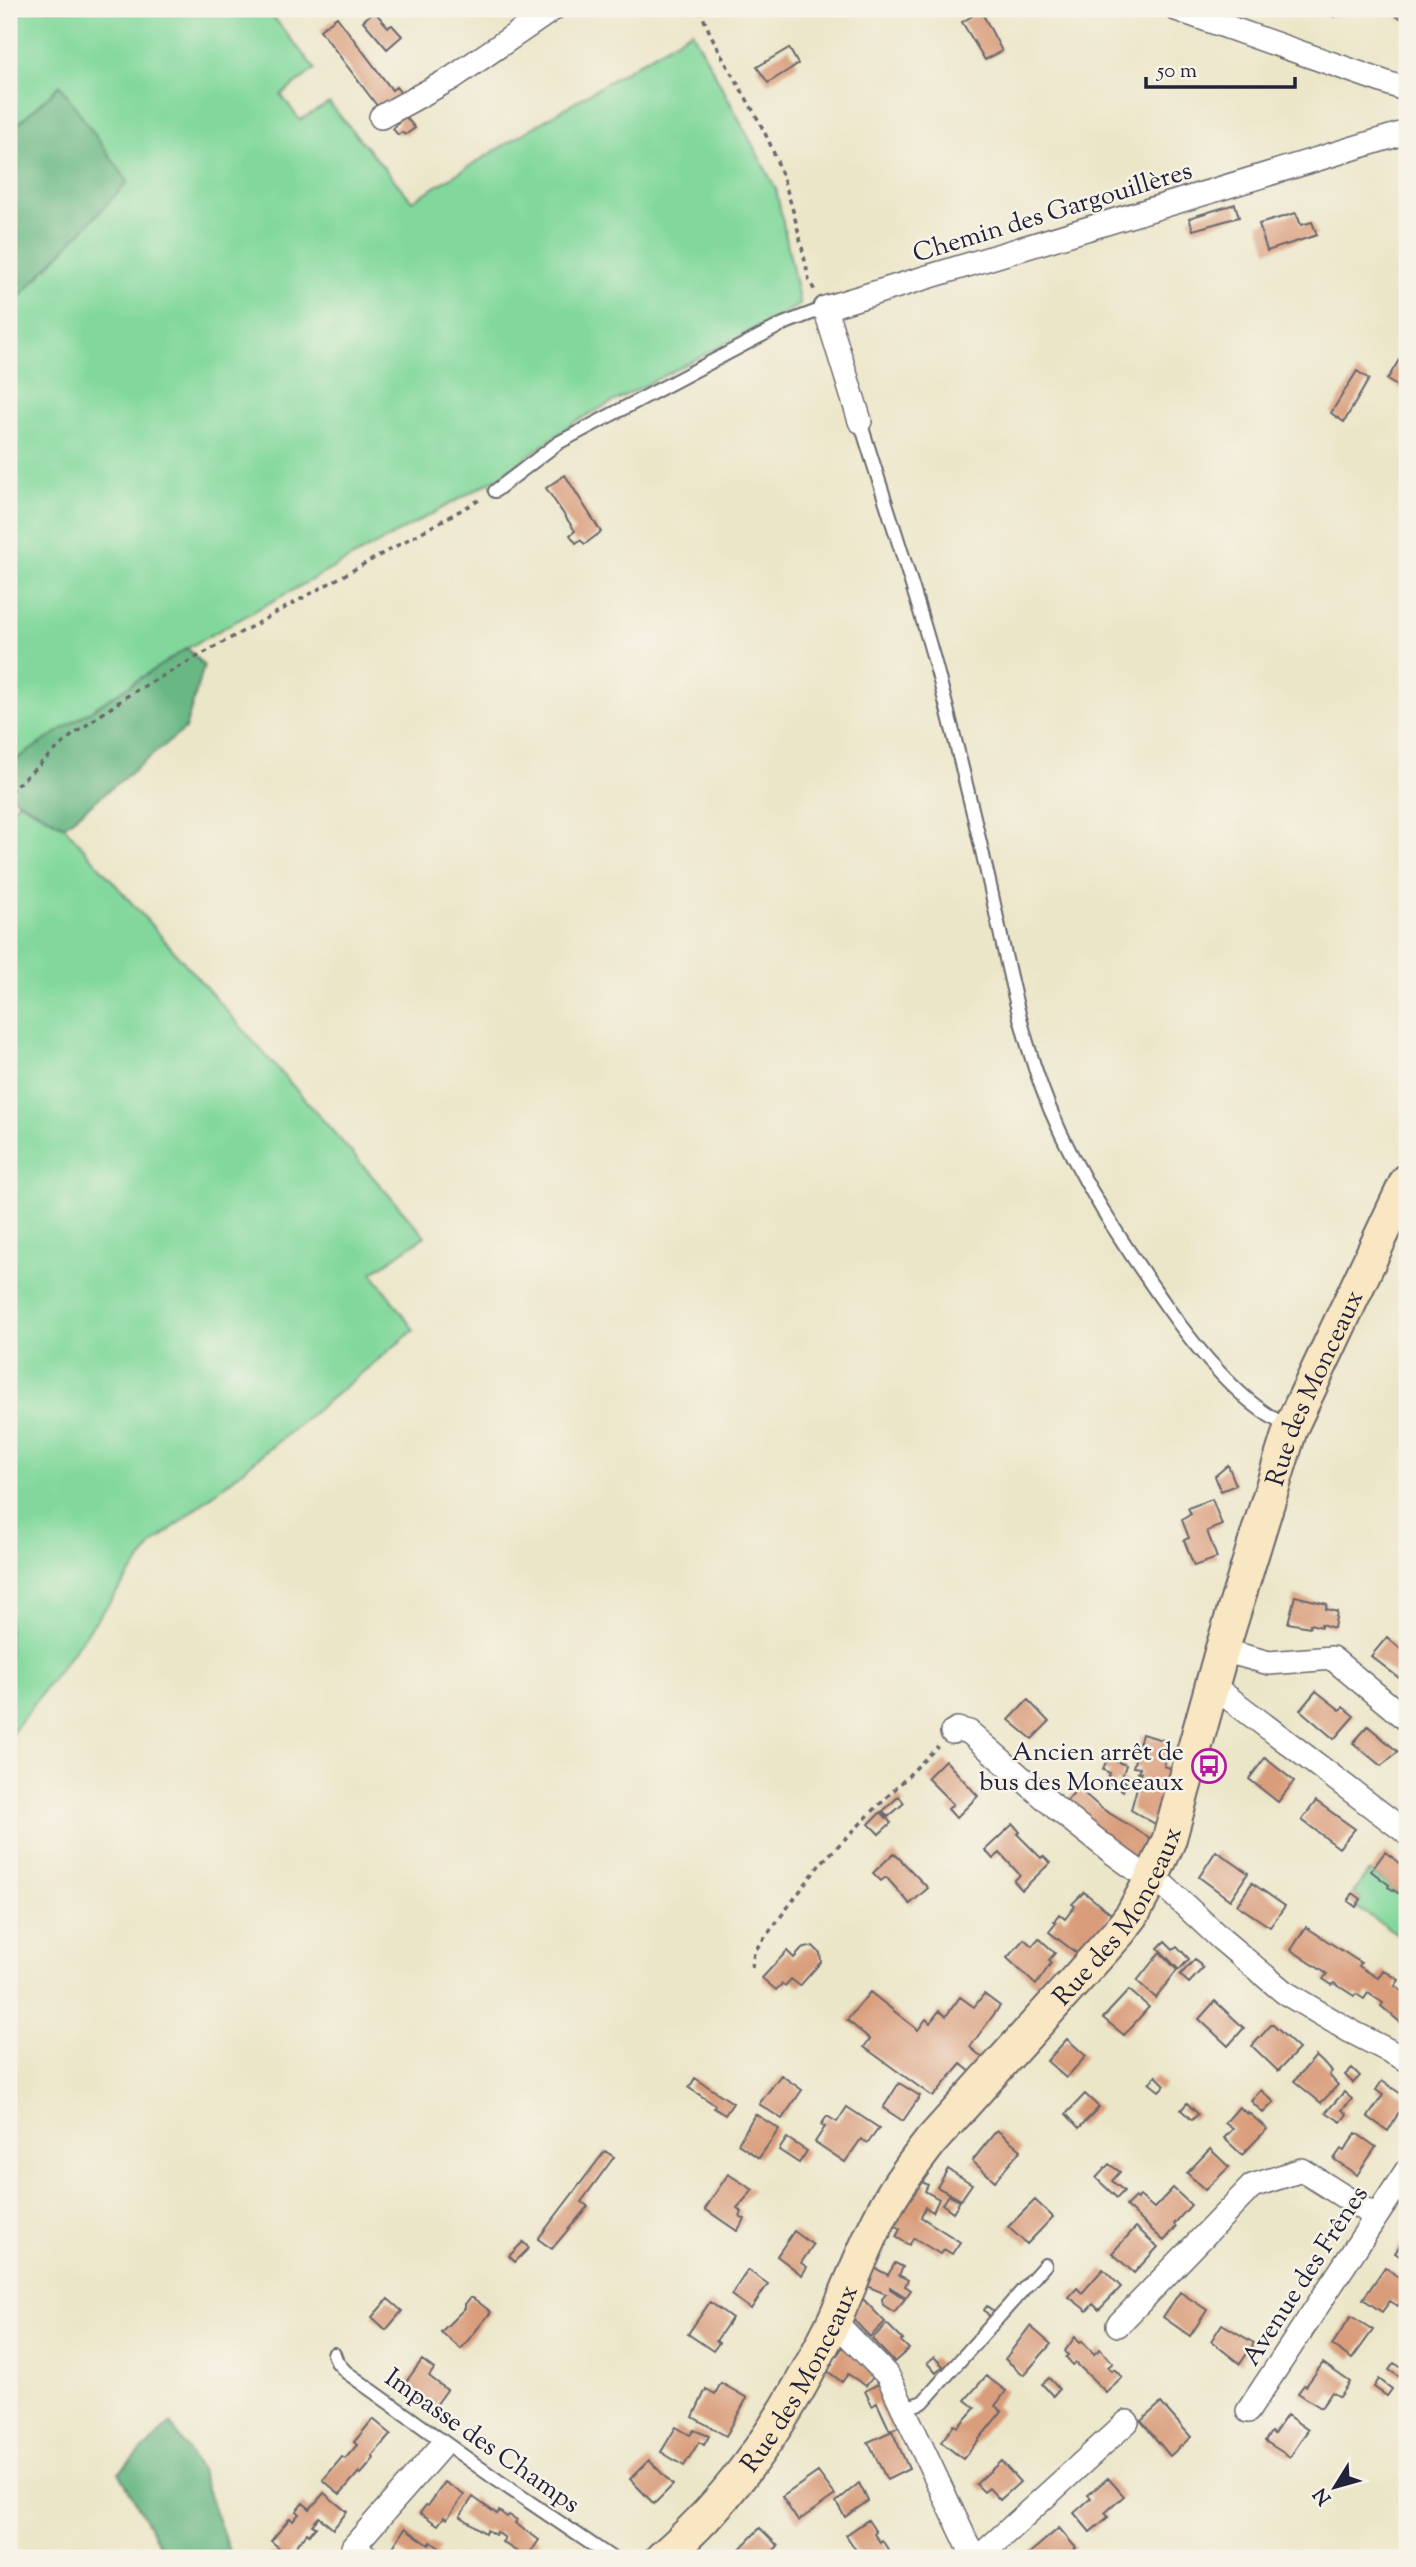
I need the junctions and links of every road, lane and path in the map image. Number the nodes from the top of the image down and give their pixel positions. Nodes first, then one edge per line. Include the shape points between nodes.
1 (553, 9) edge
2 (700, 9) edge
3 (1176, 9) edge
4 (528, 16) edge
5 (1407, 90) edge
6 (381, 117) dead end
7 (1407, 132) edge
8 (825, 308) junction
9 (860, 421) joint
10 (495, 491) joint
11 (9, 792) edge
12 (1407, 1181) edge
13 (1291, 1427) junction
14 (1222, 1650) junction
15 (1213, 1686) junction
16 (1407, 1720) edge
17 (952, 1732) joint
18 (1407, 1833) edge
19 (1152, 1880) junction
20 (752, 1968) dead end
21 (1407, 2060) edge
22 (1407, 2170) edge
23 (1376, 2217) junction
24 (1045, 2265) dead end
25 (832, 2323) junction
26 (1118, 2325) dead end
27 (334, 2354) dead end
28 (905, 2408) junction
29 (1248, 2411) dead end
30 (1127, 2422) dead end
31 (440, 2448) dead end
32 (355, 2554) edge
33 (612, 2558) edge
34 (662, 2558) edge
35 (976, 2558) edge

1 - 4 street
2 - 8 path via 773,150 809,280
3 - 5 street
4 - 6 street via 452,78
7 - 8 street, Chemin des Gargouillères
8 - 9 street
8 - 10 lane via 783,324 558,443
9 - 13 lane via 937,672 1020,1018 1051,1110 1095,1198 1193,1343 1256,1406
10 - 11 path via 130,694 70,737
12 - 13 main road, Rue des Monceaux
13 - 14 main road, Rue des Monceaux
14 - 15 main road, Rue des Monceaux
14 - 16 street via 1269,1663 1332,1658
15 - 18 street
15 - 19 main road, Rue des Monceaux via 1169,1839
17 - 19 street via 968,1732 1056,1808
17 - 20 path via 821,1863 754,1952
19 - 21 street via 1161,1883 1284,1992
19 - 25 main road, Rue des Monceaux via 1119,1932 912,2165 886,2206
22 - 23 street, Avenue des Frênes
23 - 26 street via 1302,2170 1252,2186
23 - 29 street, Avenue des Frênes
24 - 28 lane via 923,2402
25 - 28 street via 888,2376
25 - 34 main road, Rue des Monceaux via 792,2401 746,2470
27 - 33 lane, Impasse des Champs via 346,2372
28 - 35 street
30 - 35 street
31 - 32 street

